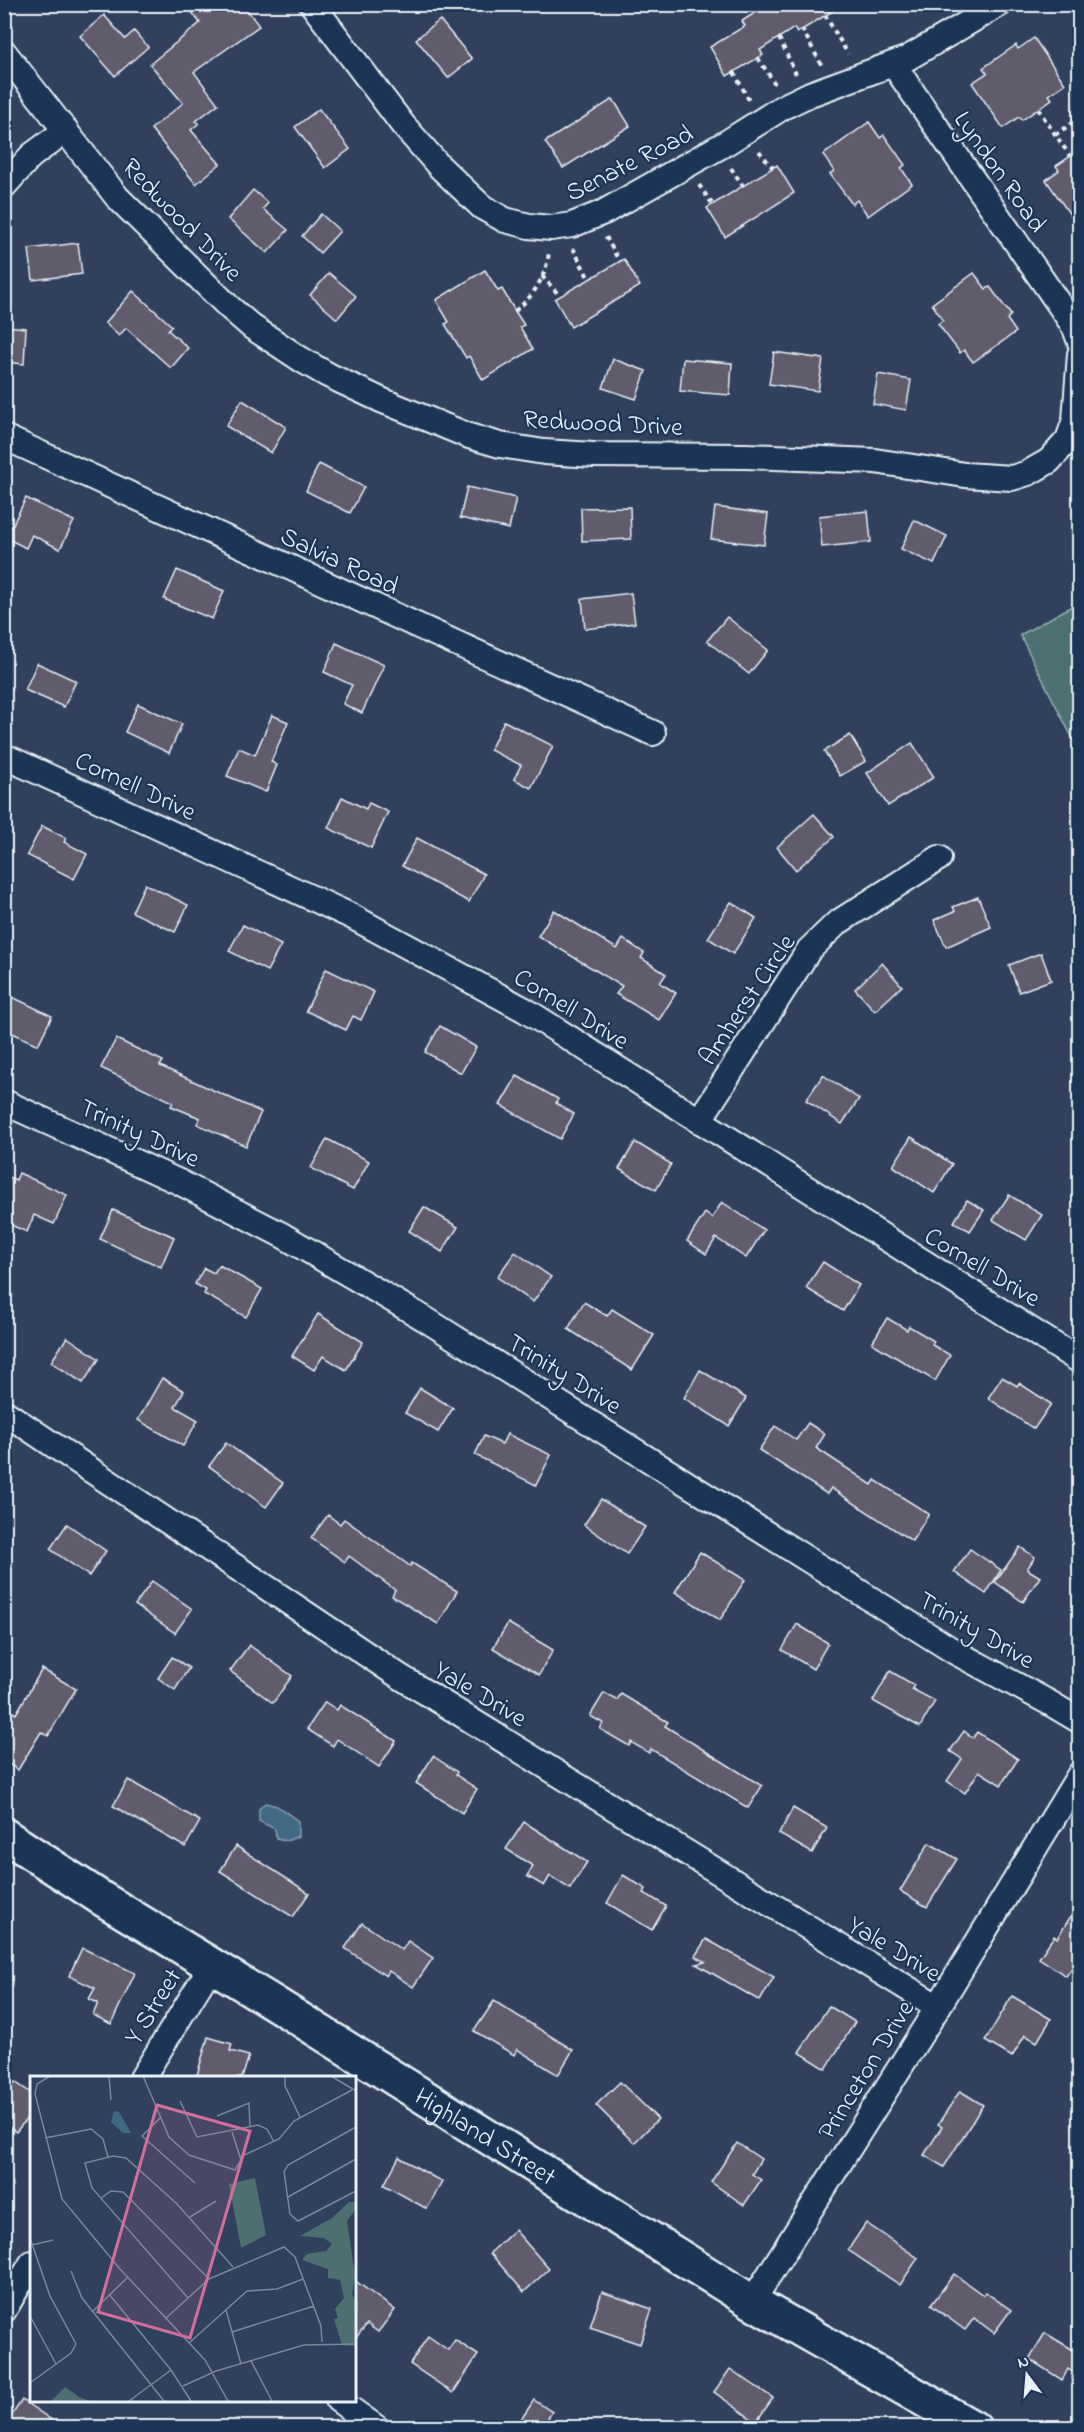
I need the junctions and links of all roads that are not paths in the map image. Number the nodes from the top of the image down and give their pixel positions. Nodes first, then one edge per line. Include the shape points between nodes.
1 (312, 4) edge
2 (1000, 4) edge
3 (1075, 4) edge
4 (1080, 10) edge
5 (4, 52) edge
6 (893, 64) junction
7 (66, 130) junction
8 (4, 186) edge
9 (1071, 304) edge
10 (1080, 342) edge
11 (1080, 354) edge
12 (4, 437) edge
13 (653, 733) dead end
14 (4, 756) edge
15 (939, 858) dead end
16 (4, 1102) edge
17 (699, 1121) junction
18 (1080, 1361) edge
19 (4, 1412) edge
20 (1080, 1721) edge
21 (1080, 1774) edge
22 (4, 1835) edge
23 (212, 1965) junction
24 (938, 2007) junction
25 (143, 2076) edge
26 (30, 2266) edge
27 (752, 2302) junction
28 (4, 2310) edge
29 (341, 2402) edge
30 (377, 2427) edge
31 (974, 2427) edge

1 - 6 street, Senate Road via 383,100 482,207 513,222 551,228 590,219 703,157 783,107
2 - 6 street, Senate Road
3 - 4 lane
5 - 7 street, Redwood Drive
6 - 9 street, Lyndon Road
7 - 8 street via 31,156
7 - 11 street, Redwood Drive via 139,220 252,327 328,375 469,436 500,445 594,455 875,461 1012,478 1049,461 1068,440 1075,420
9 - 10 street
12 - 13 street, Salvia Road
14 - 17 street, Cornell Drive via 405,943 525,1010
15 - 17 street, Amherst Circle via 837,923 810,950
16 - 20 street, Trinity Drive via 172,1178 292,1241 425,1319 955,1652
17 - 18 street, Cornell Drive
19 - 24 street, Yale Drive via 399,1676
21 - 24 street, Princeton Drive
22 - 23 street, Highland Street
23 - 25 street, Y Street
23 - 27 street, Highland Street
24 - 27 street, Princeton Drive
26 - 28 street
27 - 31 street, Highland Street
29 - 30 street

